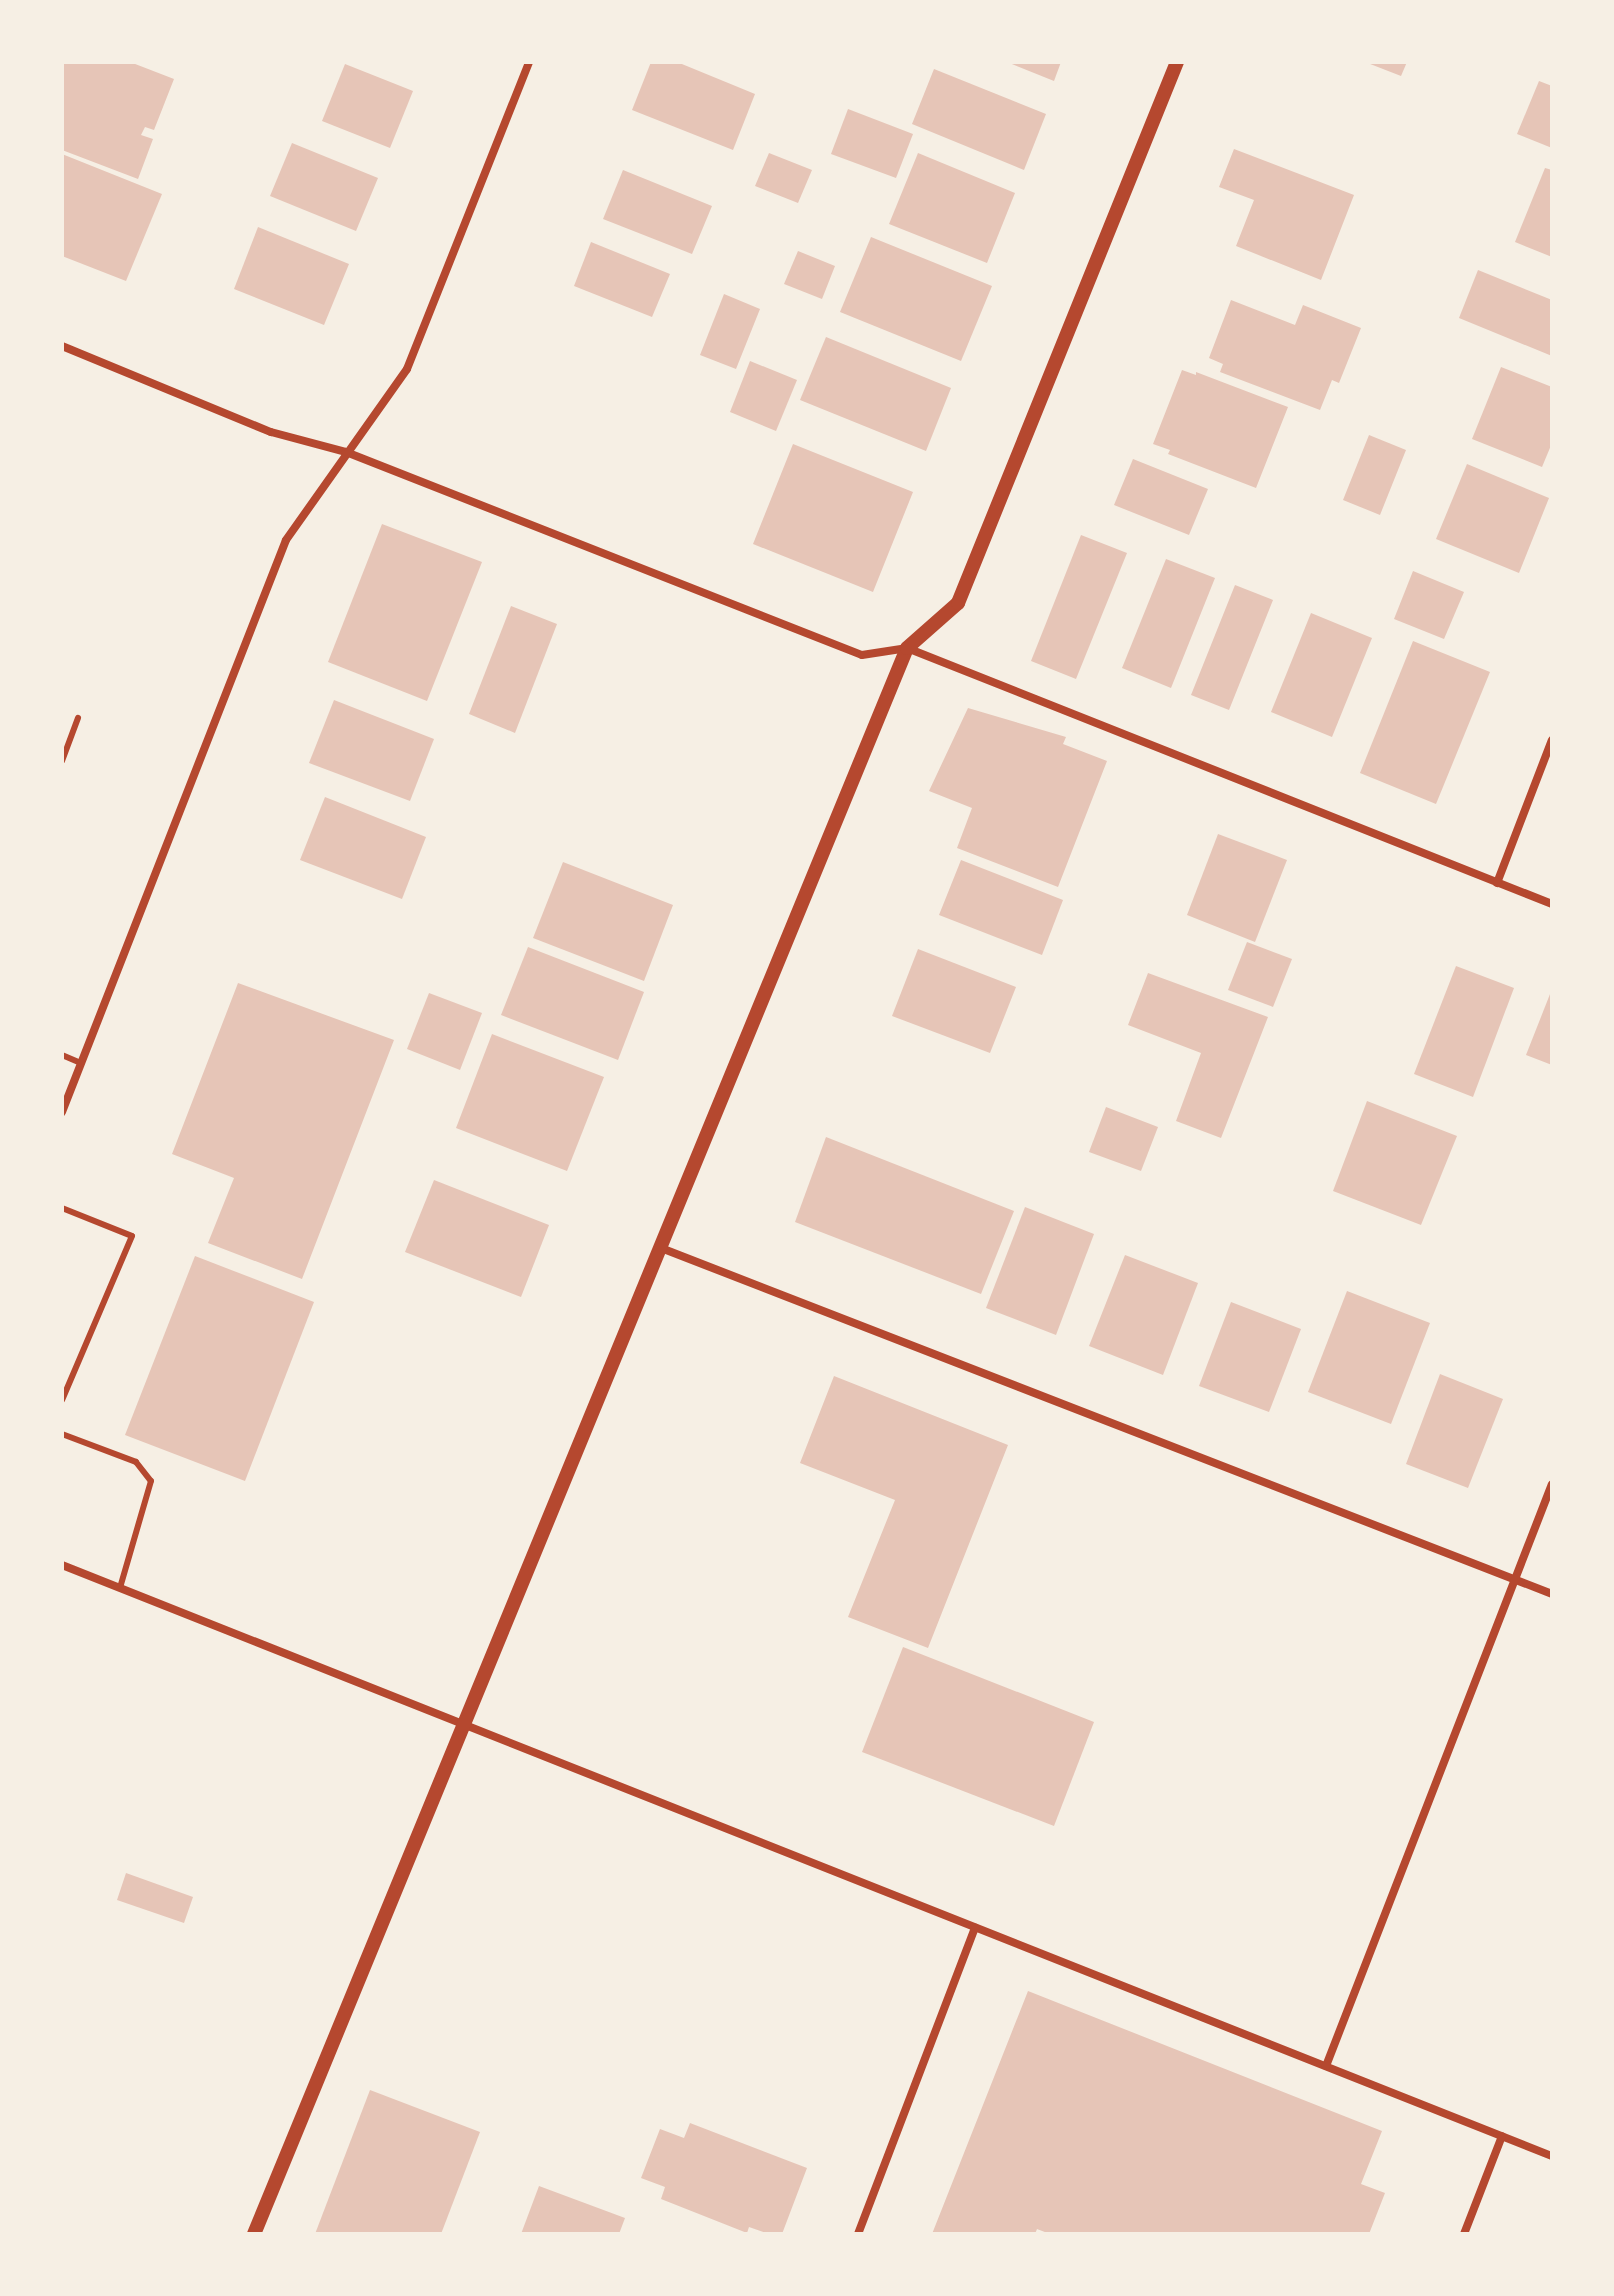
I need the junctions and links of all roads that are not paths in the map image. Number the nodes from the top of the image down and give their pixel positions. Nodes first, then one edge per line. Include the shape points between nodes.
1 (529, 62) edge
2 (1177, 62) edge
3 (62, 346) edge
4 (346, 452) junction
5 (907, 648) junction
6 (78, 718) dead end
7 (1552, 740) edge
8 (62, 761) edge
9 (1497, 883) junction
10 (1552, 904) edge
11 (62, 1055) edge
12 (81, 1063) junction
13 (62, 1112) edge
14 (62, 1208) edge
15 (661, 1248) junction
16 (62, 1400) edge
17 (62, 1434) edge
18 (1552, 1484) edge
19 (62, 1565) edge
20 (1515, 1579) junction
21 (120, 1588) junction
22 (1552, 1594) edge
23 (464, 1725) junction
24 (975, 1928) junction
25 (1326, 2066) junction
26 (1502, 2136) junction
27 (1552, 2156) edge
28 (254, 2234) edge
29 (858, 2234) edge
30 (1464, 2234) edge

1 - 4 street via 407,369
2 - 5 street via 958,603
3 - 4 street via 271,432
4 - 5 street via 862,655
4 - 12 street via 286,540
5 - 9 street
5 - 15 street
6 - 8 lane
7 - 9 street
9 - 10 street
11 - 12 lane
12 - 13 street
14 - 16 lane via 132,1236
15 - 20 street
15 - 23 street
17 - 21 lane via 136,1462 151,1481
18 - 20 street
19 - 21 street
20 - 22 street
20 - 25 street
21 - 23 street
23 - 24 street
23 - 28 street
24 - 25 street
24 - 29 street
25 - 26 street
26 - 27 street
26 - 30 street

